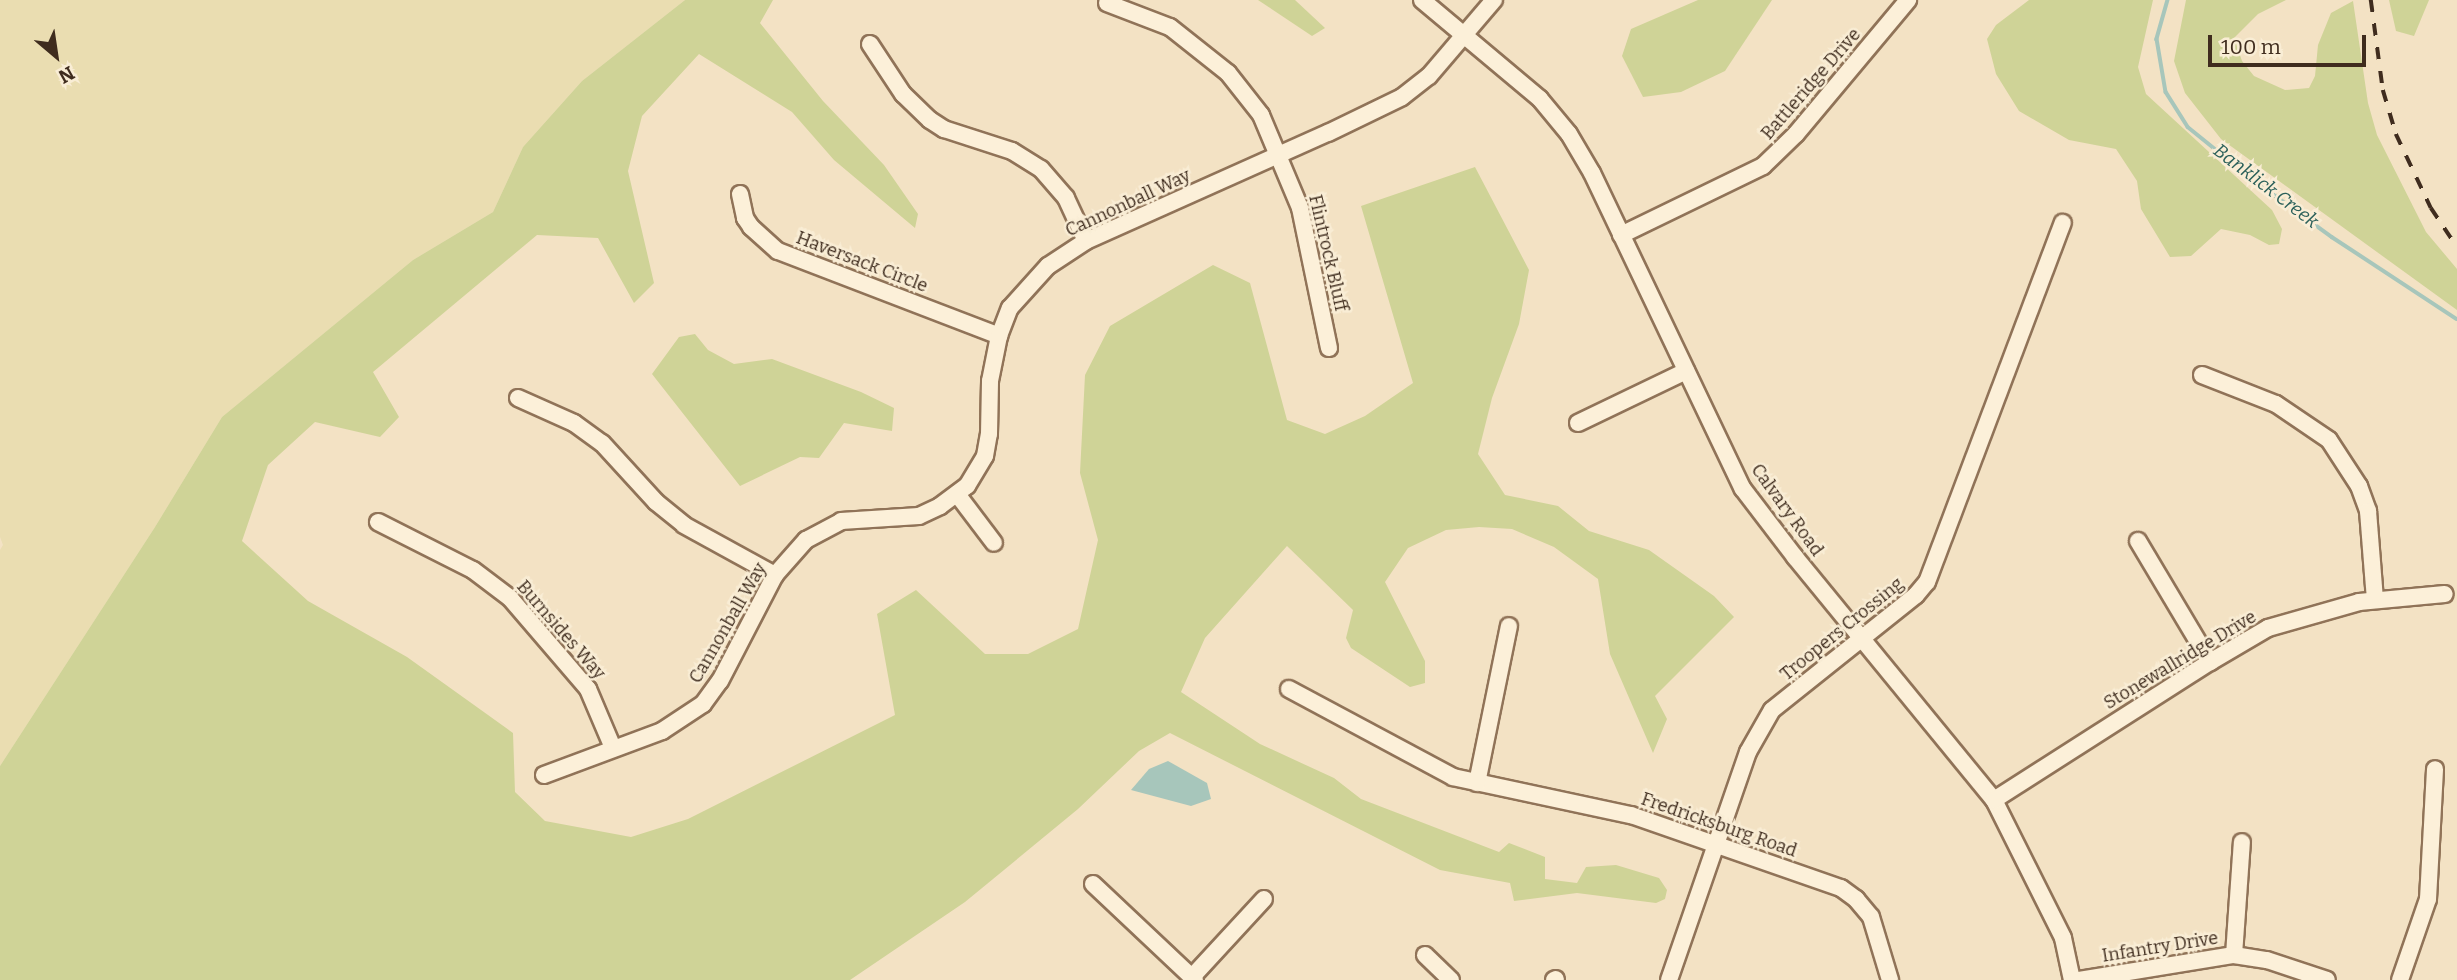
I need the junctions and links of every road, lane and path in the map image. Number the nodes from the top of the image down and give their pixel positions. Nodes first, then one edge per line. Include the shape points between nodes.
1 (1422, 0) edge
2 (1494, 0) edge
3 (1908, 0) edge
4 (1107, 3) dead end
5 (1464, 36) junction
6 (870, 44) dead end
7 (1279, 155) junction
8 (740, 194) dead end
9 (2063, 223) dead end
10 (1621, 235) junction
11 (1086, 241) junction
12 (999, 336) junction
13 (1329, 348) dead end
14 (1686, 371) junction
15 (2202, 375) dead end
16 (518, 398) dead end
17 (1578, 423) dead end
18 (957, 494) junction
19 (378, 522) dead end
20 (2138, 541) dead end
21 (994, 543) dead end
22 (775, 575) junction
23 (2445, 594) dead end
24 (2375, 599) junction
25 (1509, 625) dead end
26 (1863, 638) junction
27 (2210, 662) junction
28 (1289, 689) dead end
29 (613, 748) junction
30 (2435, 769) dead end
31 (544, 775) dead end
32 (1477, 783) junction
33 (1994, 800) junction
34 (2242, 842) dead end
35 (1716, 844) junction
36 (1093, 884) dead end
37 (1264, 899) dead end
38 (1425, 955) dead end
39 (2234, 955) junction
40 (1194, 978) edge
41 (1451, 980) edge
42 (1670, 980) edge
43 (1890, 980) edge
44 (2072, 980) edge
45 (2079, 980) edge
46 (2327, 980) edge
47 (2400, 980) edge

1 - 5 street, Calvary Road
2 - 5 street, Cannonball Way
3 - 10 street, Battleridge Drive via 1796,134 1763,166
4 - 7 street, Flintrock Bluff via 1170,27 1228,73 1261,115
5 - 7 street, Cannonball Way via 1402,97
5 - 10 street, Calvary Road via 1557,117 1592,173
6 - 11 street via 903,94 930,120 1012,151 1041,169 1066,198
7 - 11 street, Cannonball Way
7 - 13 street, Flintrock Bluff via 1300,208
8 - 12 street, Haversack Circle via 751,227 778,251
9 - 26 street, Troopers Crossing via 1927,582
10 - 14 street, Calvary Road
11 - 12 street, Cannonball Way via 1035,277 1010,308
12 - 18 street, Cannonball Way via 993,354 985,456
14 - 17 street
14 - 26 street, Calvary Road via 1743,489
15 - 24 street via 2276,404 2329,440 2359,486 2368,511
16 - 22 street via 574,423 602,443 656,502 684,525
18 - 21 street
18 - 22 street, Cannonball Way via 919,516 841,521 806,540
19 - 29 street, Burnsides Way via 473,569 510,598 588,689
20 - 27 street
22 - 29 street, Cannonball Way via 720,681 703,704 662,731
23 - 24 street, Stonewallridge Drive
24 - 27 street, Stonewallridge Drive via 2294,618
25 - 32 street
26 - 33 street, Calvary Road
26 - 35 street, Troopers Crossing via 1772,710 1748,752
27 - 33 street, Stonewallridge Drive
28 - 32 street, Fredricksburg Road via 1423,762
29 - 31 street, Cannonball Way
30 - 47 street via 2428,899
32 - 35 street, Fredricksburg Road via 1631,815
33 - 44 street, Calvary Road via 2063,938
34 - 39 street
35 - 42 street, Troopers Crossing
35 - 43 street, Fredricksburg Road via 1842,888 1871,917
36 - 40 street
37 - 40 street
38 - 41 street
39 - 45 street, Infantry Drive
39 - 46 street, Infantry Drive via 2267,960

